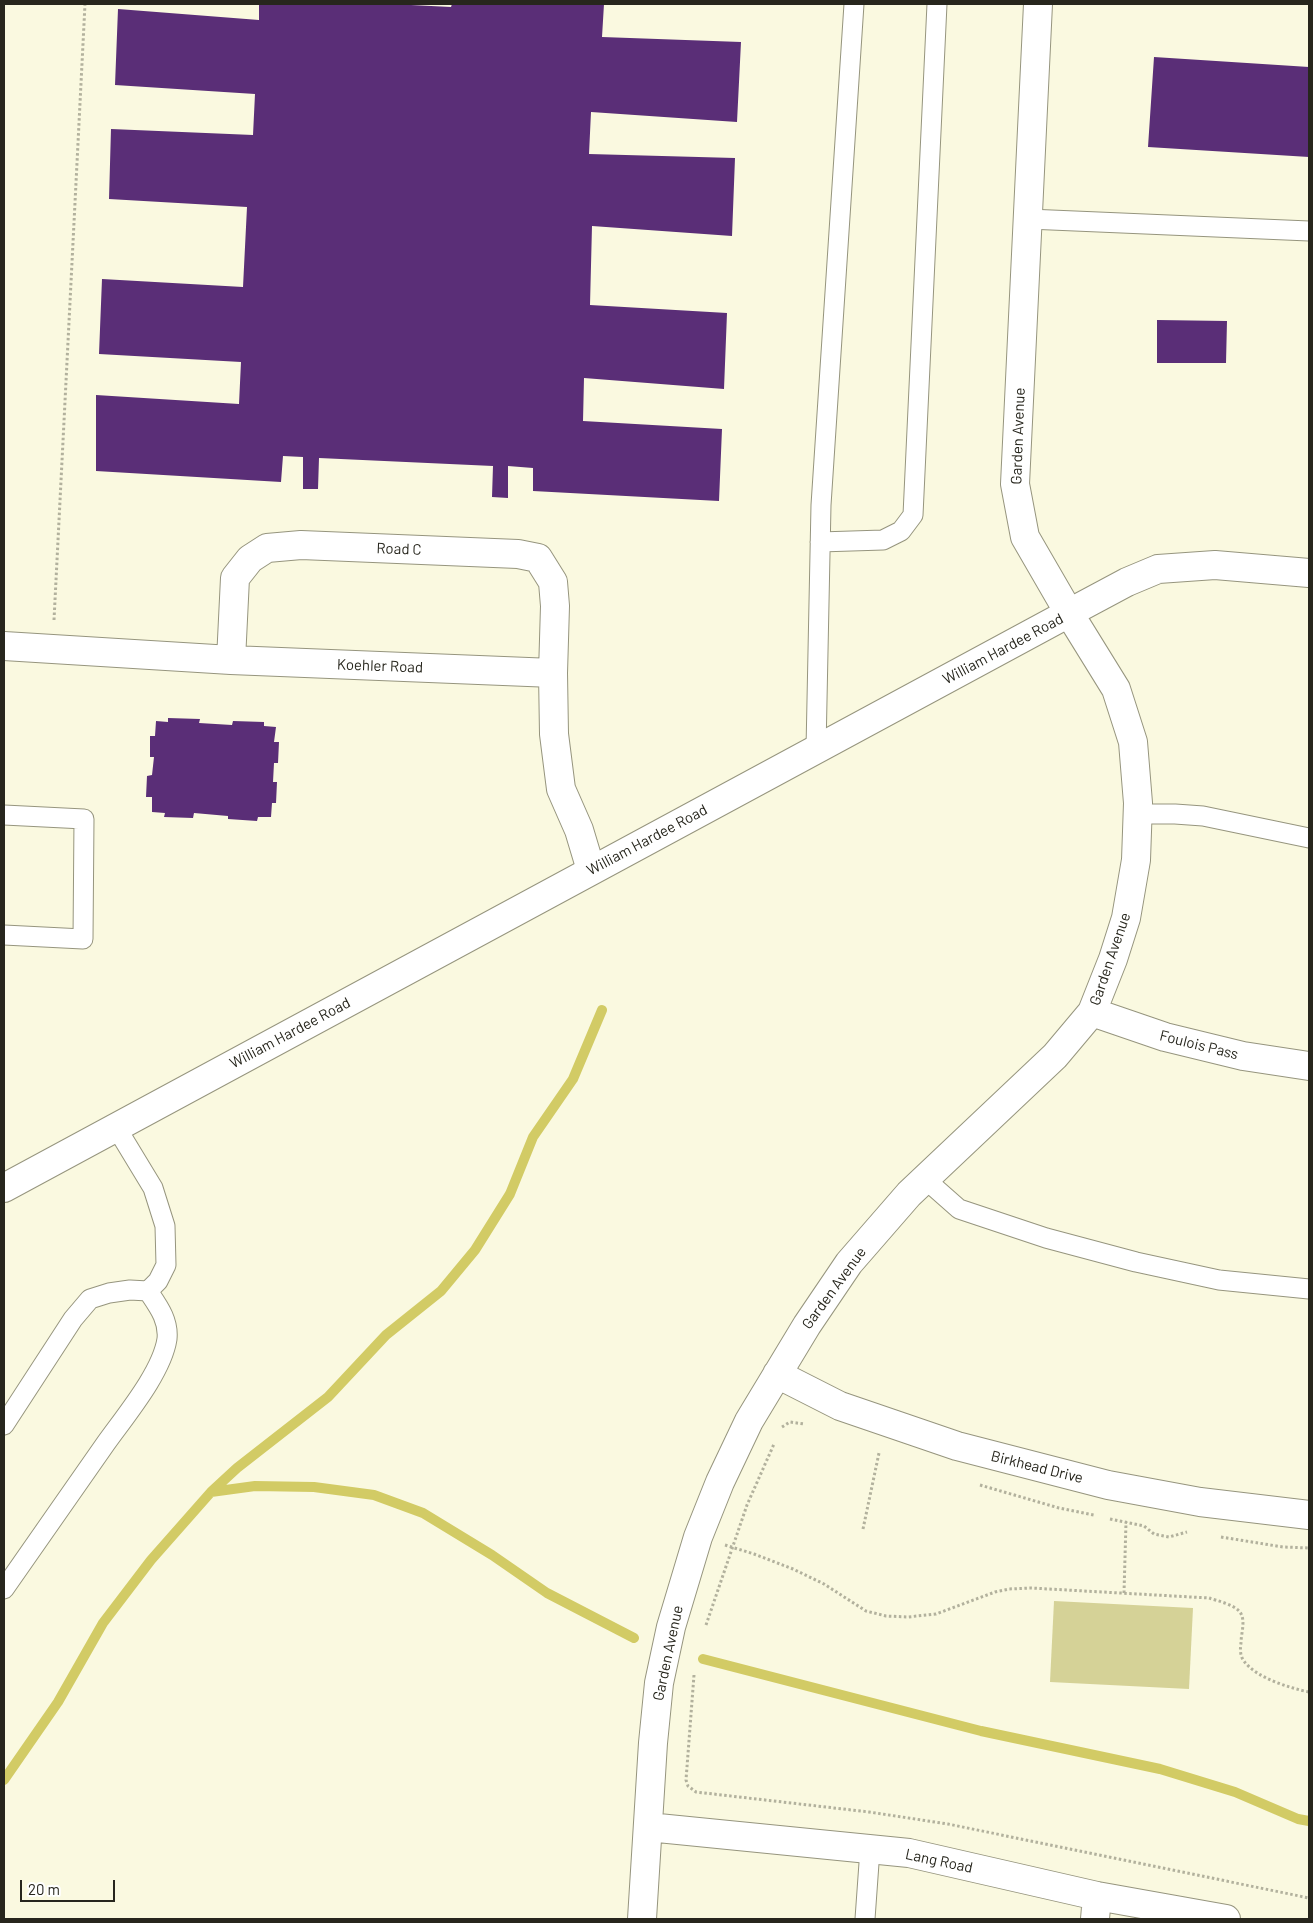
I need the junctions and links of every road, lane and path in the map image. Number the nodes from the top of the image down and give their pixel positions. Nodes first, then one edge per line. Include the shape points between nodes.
1 (86, 4) edge
2 (854, 4) edge
3 (937, 4) edge
4 (1038, 4) edge
5 (1028, 219) junction
6 (1309, 231) edge
7 (820, 542) junction
8 (1309, 572) edge
9 (1069, 614) junction
10 (4, 646) edge
11 (52, 649) junction
12 (231, 660) junction
13 (553, 673) junction
14 (816, 749) junction
15 (4, 814) edge
16 (1138, 814) junction
17 (1309, 838) edge
18 (591, 870) junction
19 (4, 935) edge
20 (1092, 1012) junction
21 (1309, 1066) edge
22 (116, 1127) junction
23 (925, 1179) junction
24 (4, 1188) edge
25 (1309, 1289) edge
26 (148, 1291) junction
27 (777, 1374) junction
28 (4, 1425) edge
29 (810, 1426) dead end
30 (870, 1450) dead end
31 (879, 1453) junction
32 (888, 1456) dead end
33 (977, 1485) dead end
34 (1309, 1515) edge
35 (1098, 1516) dead end
36 (1107, 1518) dead end
37 (1126, 1522) junction
38 (863, 1529) dead end
39 (1195, 1534) dead end
40 (1214, 1536) dead end
41 (698, 1537) junction
42 (732, 1547) junction
43 (1309, 1548) edge
44 (4, 1589) edge
45 (1124, 1593) junction
46 (703, 1632) dead end
47 (694, 1667) dead end
48 (1309, 1692) edge
49 (648, 1827) junction
50 (870, 1849) junction
51 (1309, 1898) edge
52 (1096, 1907) edge
53 (642, 1919) edge
54 (865, 1919) edge
55 (1226, 1919) edge

1 - 11 path
2 - 7 lane
3 - 7 lane via 913,515 901,531 883,540
4 - 5 street, Garden Avenue
5 - 6 lane
5 - 9 street, Garden Avenue via 1015,484 1025,537
7 - 14 lane
8 - 9 street, William Hardee Road via 1215,565 1158,569
9 - 14 street, William Hardee Road
9 - 16 street, Garden Avenue via 1116,689 1132,742
10 - 11 street, Koehler Road
11 - 12 street, Koehler Road
12 - 13 street, Koehler Road
12 - 13 street, Road C via 235,578 250,560 267,548 311,545 518,554 538,558 553,582
13 - 18 street via 554,734 561,789 579,830
14 - 18 street, William Hardee Road
15 - 19 lane via 84,819 83,939
16 - 17 lane via 1202,816
16 - 20 street, Garden Avenue via 1136,860 1126,918
18 - 22 street, William Hardee Road
20 - 21 street, Foulois Pass via 1165,1037 1244,1056
20 - 23 street, Garden Avenue via 1055,1056
22 - 24 street, William Hardee Road
22 - 26 lane via 153,1188 165,1226 166,1265 158,1282
23 - 25 lane via 960,1208 1046,1238 1219,1280
23 - 27 street, Garden Avenue via 849,1263
26 - 28 lane via 130,1290 90,1298
26 - 44 lane via 167,1326 167,1339 157,1366
27 - 34 street, Birkhead Drive via 840,1406 957,1446 1108,1485 1200,1502
27 - 41 street, Garden Avenue via 745,1429
29 - 42 path via 790,1422 782,1427
30 - 31 path
31 - 32 path
31 - 38 path
33 - 35 path
36 - 37 path
37 - 39 path via 1144,1526 1154,1534
37 - 45 path
40 - 43 path
41 - 42 path
41 - 49 street, Garden Avenue via 671,1627 660,1683
42 - 45 path via 793,1569 866,1611 886,1616 936,1614 1009,1589
42 - 46 path
45 - 48 path via 1209,1598 1228,1604 1240,1612 1243,1624 1240,1652 1244,1661 1276,1682
47 - 51 path via 686,1780 696,1792 948,1824
49 - 50 street, Lang Road
49 - 53 street, Garden Avenue
50 - 52 street, Lang Road via 909,1853
50 - 54 lane
52 - 55 street, Lang Road

